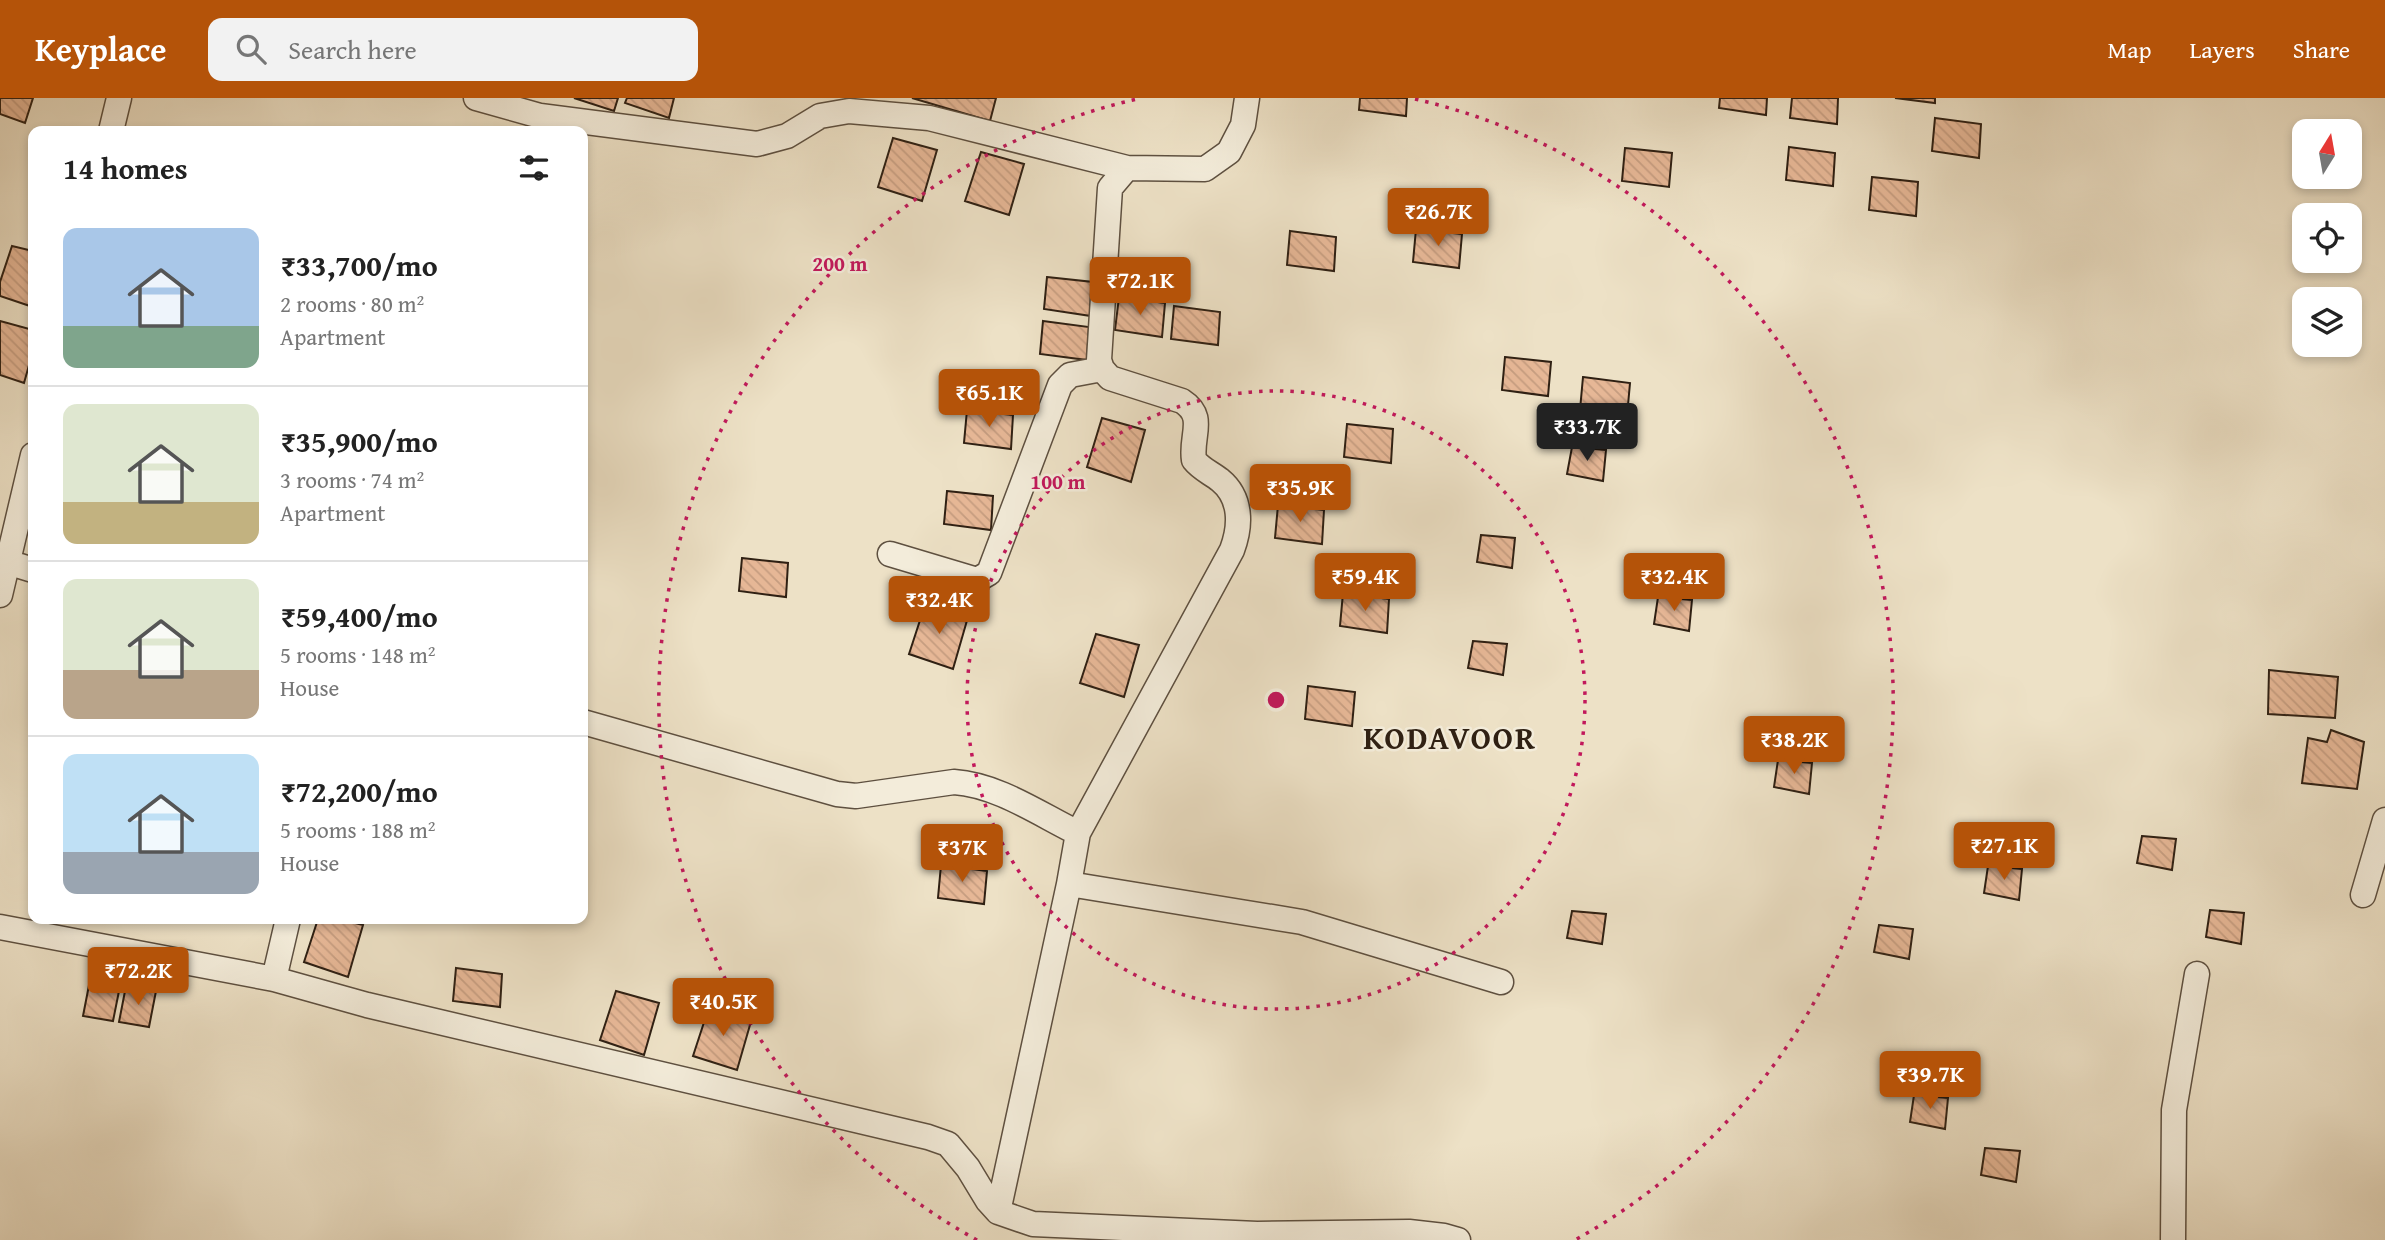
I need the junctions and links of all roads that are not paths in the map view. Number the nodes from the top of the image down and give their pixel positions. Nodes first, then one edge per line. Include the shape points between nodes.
1 (119, 98) edge
2 (476, 98) edge
3 (1247, 98) edge
4 (112, 126) edge
5 (1127, 168) junction
6 (1102, 369) junction
7 (28, 476) edge
8 (890, 554) dead end
9 (7, 562) junction
10 (28, 568) edge
11 (0, 596) edge
12 (588, 723) edge
13 (2385, 820) edge
14 (1078, 833) junction
15 (1069, 884) junction
16 (2363, 895) dead end
17 (287, 924) edge
18 (0, 928) edge
19 (2197, 974) dead end
20 (274, 979) junction
21 (1501, 982) dead end
22 (998, 1212) junction
23 (1257, 1237) edge
24 (1458, 1240) edge
25 (2173, 1240) edge

1 - 4 street
2 - 5 street via 540,116 757,144 787,136 820,116 849,111 929,118
3 - 5 street via 1243,125 1229,152 1205,169
5 - 6 street via 1110,188
6 - 8 street via 1070,375 1060,385 989,573 977,580
6 - 14 street via 1110,378 1190,406 1197,416 1194,460 1236,499 1238,534
7 - 9 street
9 - 10 street
9 - 11 street
12 - 14 street via 836,794 856,796 968,783
13 - 16 street
14 - 15 street
15 - 21 street via 1302,922
15 - 22 street
17 - 20 street
18 - 20 street
19 - 25 street via 2175,1110
20 - 22 street via 928,1137 948,1144
22 - 23 street via 1033,1224
23 - 24 street via 1409,1232

